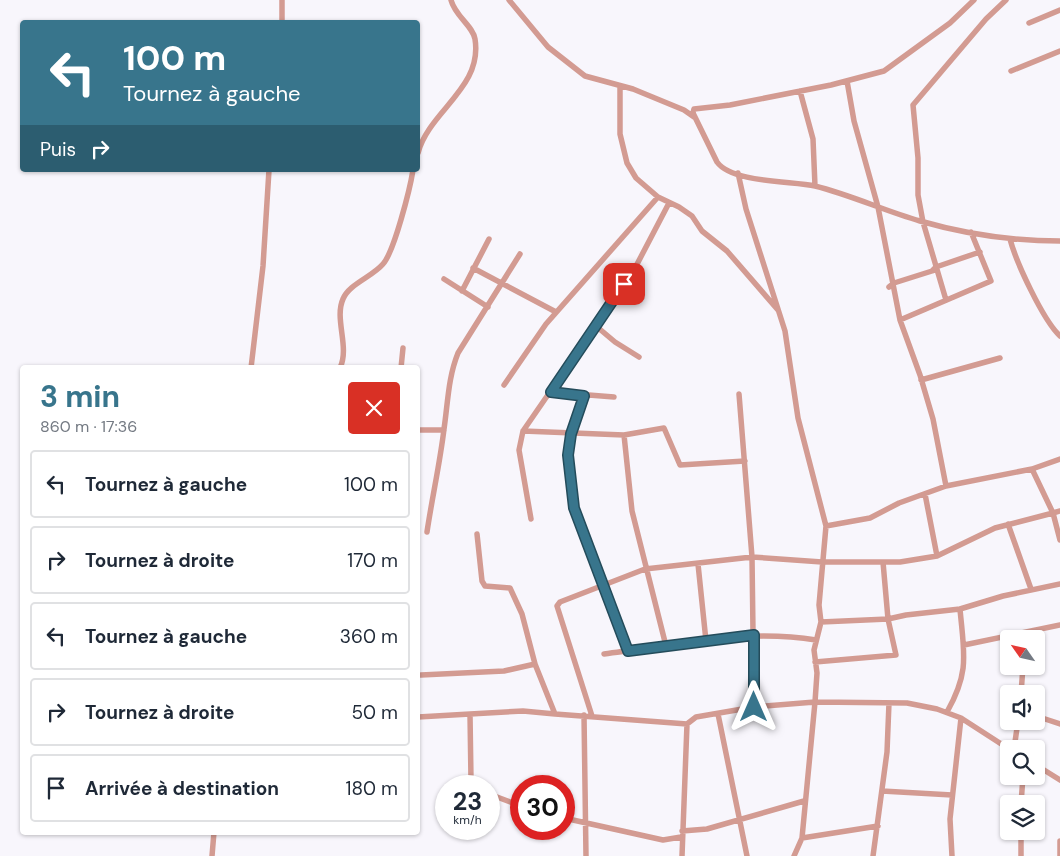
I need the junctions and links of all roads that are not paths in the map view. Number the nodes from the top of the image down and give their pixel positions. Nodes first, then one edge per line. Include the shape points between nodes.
1 (282, 0) edge
2 (451, 0) edge
3 (509, 0) edge
4 (974, 0) edge
5 (1006, 0) edge
6 (1060, 10) edge
7 (282, 20) edge
8 (1029, 23) dead end
9 (1060, 51) edge
10 (1011, 71) dead end
11 (847, 81) junction
12 (620, 87) junction
13 (800, 92) junction
14 (695, 118) junction
15 (420, 150) edge
16 (269, 172) edge
17 (412, 172) edge
18 (738, 173) junction
19 (815, 186) junction
20 (658, 197) junction
21 (669, 203) junction
22 (878, 207) junction
23 (923, 222) junction
24 (971, 232) junction
25 (1010, 239) junction
26 (489, 240) dead end
27 (1060, 241) edge
28 (980, 252) junction
29 (520, 254) dead end
30 (936, 267) junction
31 (473, 268) junction
32 (444, 279) dead end
33 (502, 284) junction
34 (891, 285) junction
35 (462, 291) junction
36 (946, 300) junction
37 (488, 306) junction
38 (778, 310) junction
39 (556, 312) junction
40 (900, 320) junction
41 (596, 326) junction
42 (1060, 336) edge
43 (403, 348) dead end
44 (639, 357) dead end
45 (1000, 358) dead end
46 (251, 365) edge
47 (340, 365) edge
48 (401, 365) edge
49 (921, 380) junction
50 (504, 385) dead end
51 (551, 392) junction
52 (739, 394) dead end
53 (584, 396) junction
54 (614, 397) dead end
55 (420, 430) edge
56 (444, 430) junction
57 (523, 431) junction
58 (571, 434) junction
59 (624, 435) junction
60 (1060, 459) edge
61 (745, 461) junction
62 (1032, 469) junction
63 (946, 486) junction
64 (925, 494) junction
65 (1060, 511) edge
66 (1053, 513) junction
67 (531, 518) dead end
68 (1008, 524) junction
69 (826, 526) junction
70 (426, 532) dead end
71 (477, 534) dead end
72 (1060, 540) edge
73 (937, 556) junction
74 (752, 557) junction
75 (822, 562) junction
76 (884, 562) junction
77 (698, 564) junction
78 (645, 570) junction
79 (1060, 584) edge
80 (604, 585) junction
81 (1031, 589) junction
82 (960, 609) junction
83 (888, 619) junction
84 (821, 622) junction
85 (1060, 625) edge
86 (1041, 630) edge
87 (754, 635) junction
88 (1000, 639) edge
89 (816, 640) junction
90 (706, 641) junction
91 (964, 645) junction
92 (666, 646) junction
93 (628, 651) junction
94 (604, 654) dead end
95 (815, 662) junction
96 (535, 664) junction
97 (421, 675) dead end
98 (815, 702) junction
99 (889, 703) junction
100 (754, 707) junction
101 (947, 712) junction
102 (470, 714) junction
103 (555, 714) junction
104 (718, 714) junction
105 (584, 715) junction
106 (592, 716) junction
107 (420, 717) edge
108 (960, 718) junction
109 (1045, 719) edge
110 (687, 724) junction
111 (1060, 724) edge
112 (1000, 743) edge
113 (1045, 771) edge
114 (471, 775) edge
115 (1060, 780) edge
116 (882, 791) junction
117 (952, 795) junction
118 (804, 801) junction
119 (575, 821) edge
120 (739, 821) junction
121 (584, 823) junction
122 (878, 826) junction
123 (681, 834) junction
124 (214, 835) edge
125 (802, 838) junction
126 (1021, 840) edge
127 (1060, 841) edge
128 (212, 856) edge
129 (586, 856) edge
130 (682, 856) edge
131 (747, 856) edge
132 (794, 856) edge
133 (874, 856) edge
134 (952, 856) edge
135 (1021, 856) edge
136 (1060, 856) edge

1 - 7 street
2 - 15 street via 455,11 475,37 475,64
3 - 12 street via 548,47 575,69 591,79
4 - 11 street via 950,23 889,69
5 - 23 street via 915,101 918,195
6 - 8 street
9 - 10 street
11 - 13 street
11 - 22 street via 854,121
12 - 14 street via 644,93
12 - 20 street via 620,134 624,152 636,178
13 - 14 street via 694,109
13 - 19 street via 813,139
14 - 18 street via 716,162
16 - 46 street via 263,266
17 - 47 street via 385,263 341,301
18 - 19 street via 766,182
18 - 38 street
19 - 22 street
20 - 21 street
20 - 39 street
21 - 38 street via 692,216 702,231 723,246
21 - 41 street via 634,270
22 - 23 street
22 - 34 street
23 - 24 street
23 - 30 street
24 - 25 street
24 - 28 street
25 - 27 street
25 - 42 street via 1014,256 1033,295
26 - 31 street
28 - 30 street
28 - 36 street via 991,281
29 - 33 street
30 - 34 street
30 - 36 street
31 - 33 street
31 - 35 street
32 - 35 street
33 - 37 street
33 - 39 street
34 - 40 street
35 - 37 street
36 - 40 street
37 - 56 street via 452,367
38 - 69 street via 785,331 798,418
39 - 50 street
40 - 49 street
41 - 44 street
41 - 51 street
43 - 48 street
45 - 49 street
49 - 63 street via 933,419
51 - 53 street
51 - 57 street
52 - 61 street
53 - 54 street
53 - 58 street
55 - 56 street
56 - 70 street
57 - 58 street
57 - 67 street via 519,450
58 - 59 street
58 - 80 street via 568,455 574,508
59 - 61 street via 664,428 683,466
59 - 78 street via 632,511
60 - 62 street
61 - 74 street
62 - 63 street
62 - 66 street
63 - 64 street
64 - 69 street via 870,518
64 - 73 street
65 - 66 street
66 - 68 street
66 - 72 street
68 - 73 street
68 - 81 street
69 - 75 street
71 - 96 street via 482,581 485,586 510,588 522,614
73 - 76 street
74 - 75 street
74 - 77 street
74 - 87 street
75 - 76 street
75 - 84 street
76 - 83 street
77 - 78 street
77 - 90 street
78 - 80 street
78 - 92 street
79 - 81 street
80 - 93 street
80 - 106 street via 557,606
81 - 82 street
82 - 83 street
82 - 91 street
83 - 84 street
83 - 95 street via 897,653 894,656
84 - 89 street
85 - 86 street
87 - 89 street via 789,635
87 - 90 street
87 - 100 street
88 - 91 street
89 - 95 street
90 - 92 street
91 - 101 street via 963,678
92 - 93 street
93 - 94 street
95 - 98 street
96 - 97 street via 504,672
96 - 103 street
98 - 99 street
98 - 100 street
98 - 118 street
99 - 101 street via 907,703
99 - 116 street
100 - 104 street
101 - 108 street
102 - 103 street via 523,711
102 - 107 street
102 - 114 street
103 - 105 street
104 - 110 street via 696,716
104 - 120 street
105 - 106 street
105 - 121 street
106 - 110 street
108 - 112 street
108 - 117 street
109 - 111 street
110 - 123 street
113 - 115 street
116 - 117 street
116 - 122 street
117 - 134 street
118 - 120 street
118 - 125 street
119 - 121 street
120 - 123 street
120 - 131 street
121 - 123 street via 663,840
121 - 129 street
122 - 125 street
122 - 133 street
123 - 130 street
124 - 128 street
125 - 132 street
126 - 135 street
127 - 136 street

